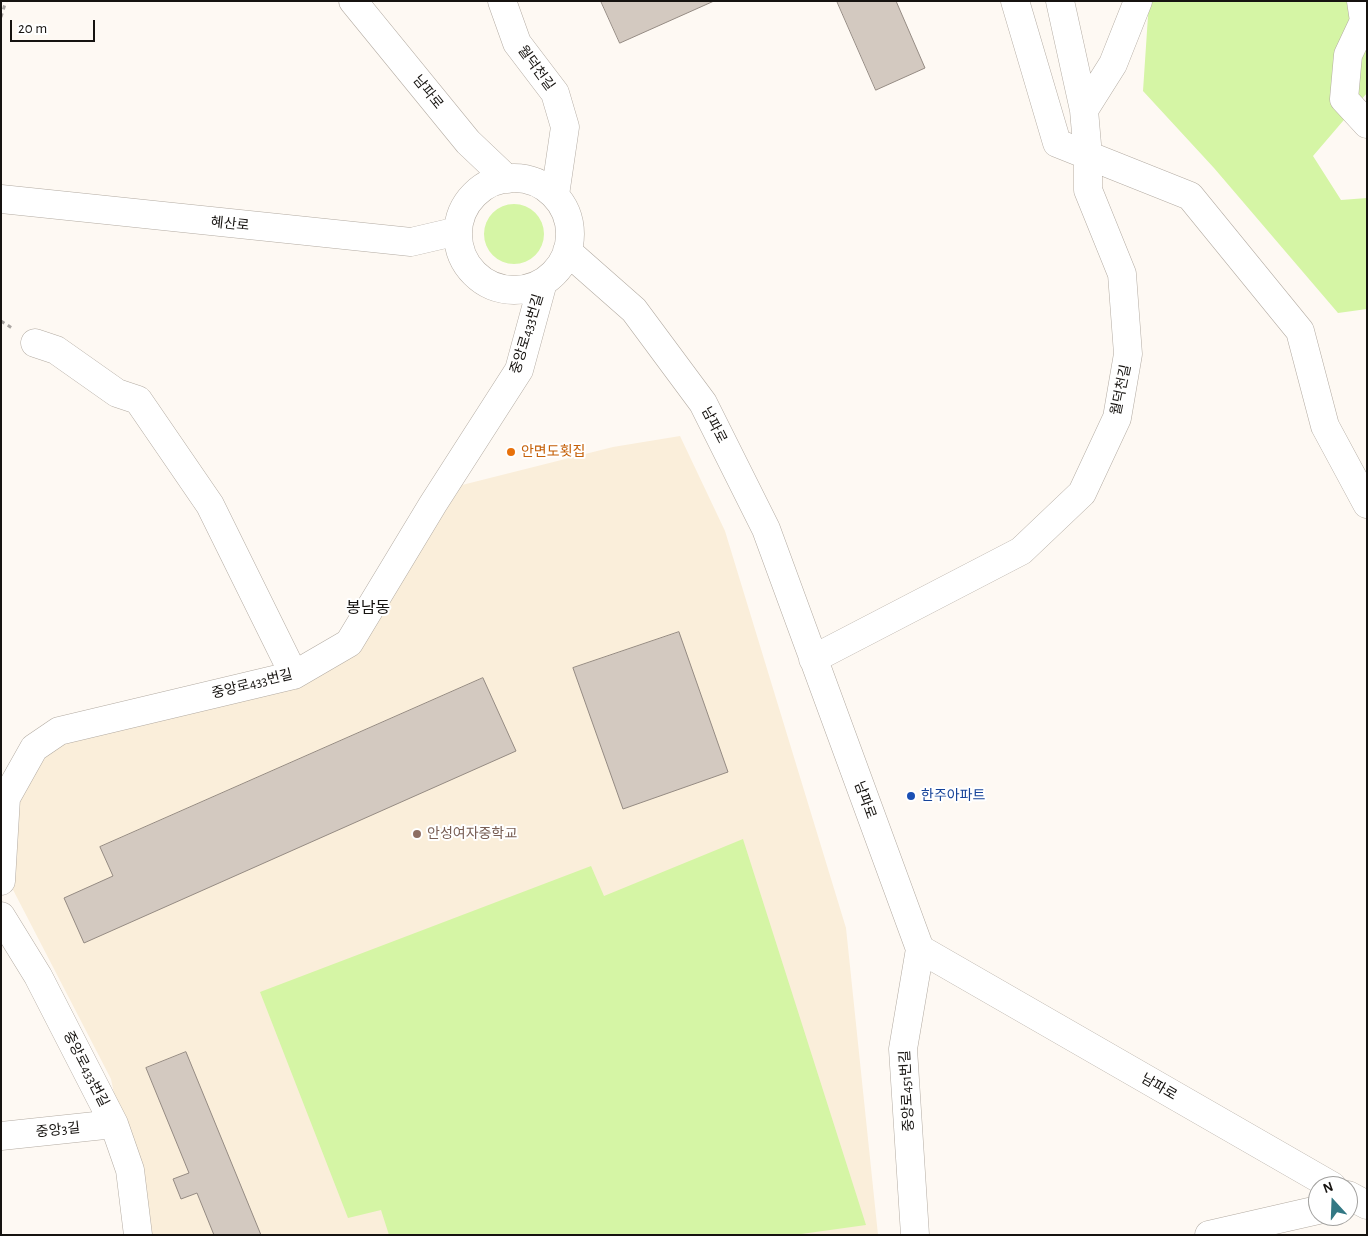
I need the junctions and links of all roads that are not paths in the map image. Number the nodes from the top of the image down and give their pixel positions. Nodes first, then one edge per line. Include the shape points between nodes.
1 (353, 1) edge
2 (502, 1) edge
3 (1015, 1) edge
4 (1060, 1) edge
5 (1138, 1) edge
6 (1361, 1) edge
7 (1084, 110) junction
8 (1367, 124) edge
9 (1088, 156) junction
10 (507, 179) junction
11 (555, 195) junction
12 (1, 200) edge
13 (458, 231) junction
14 (567, 251) junction
15 (543, 282) junction
16 (35, 343) dead end
17 (1367, 504) edge
18 (813, 659) junction
19 (294, 675) junction
20 (1, 881) edge
21 (1, 916) edge
22 (920, 949) junction
23 (114, 1124) junction
24 (1, 1136) edge
25 (1315, 1176) edge
26 (1308, 1212) edge
27 (138, 1235) edge
28 (915, 1235) edge
29 (1209, 1235) edge

1 - 10 street, 남파로 via 468,142
2 - 11 street, 월덕천길 via 517,43 555,93 565,127
3 - 9 street via 1057,143
4 - 7 street, 월덕천길
5 - 7 street via 1113,64
6 - 8 street via 1364,21 1348,55 1344,99
7 - 9 street, 월덕천길
9 - 17 street via 1190,196 1300,331 1325,426
9 - 18 street, 월덕천길 via 1088,190 1122,274 1128,354 1117,418 1082,493 1021,550
10 - 11 street via 541,184
10 - 13 street via 492,182 468,202
11 - 14 street via 569,221
12 - 13 street, 혜산로 via 411,242
13 - 15 street via 460,248 478,276 493,285 510,289
14 - 15 street via 562,263
14 - 18 street, 남파로 via 634,310 703,403 766,529
15 - 19 street, 중앙로433번길 via 519,370 349,643
16 - 19 street via 56,350 117,393 138,400 210,505
18 - 22 street, 남파로
19 - 20 street, 중앙로433번길 via 59,731 34,748 6,798
21 - 23 street, 중앙로433번길 via 38,976
22 - 25 street, 남파로
22 - 28 street, 중앙로451번길 via 903,1049
23 - 24 street, 중앙3길
23 - 27 street, 중앙로433번길 via 130,1170
26 - 29 street

